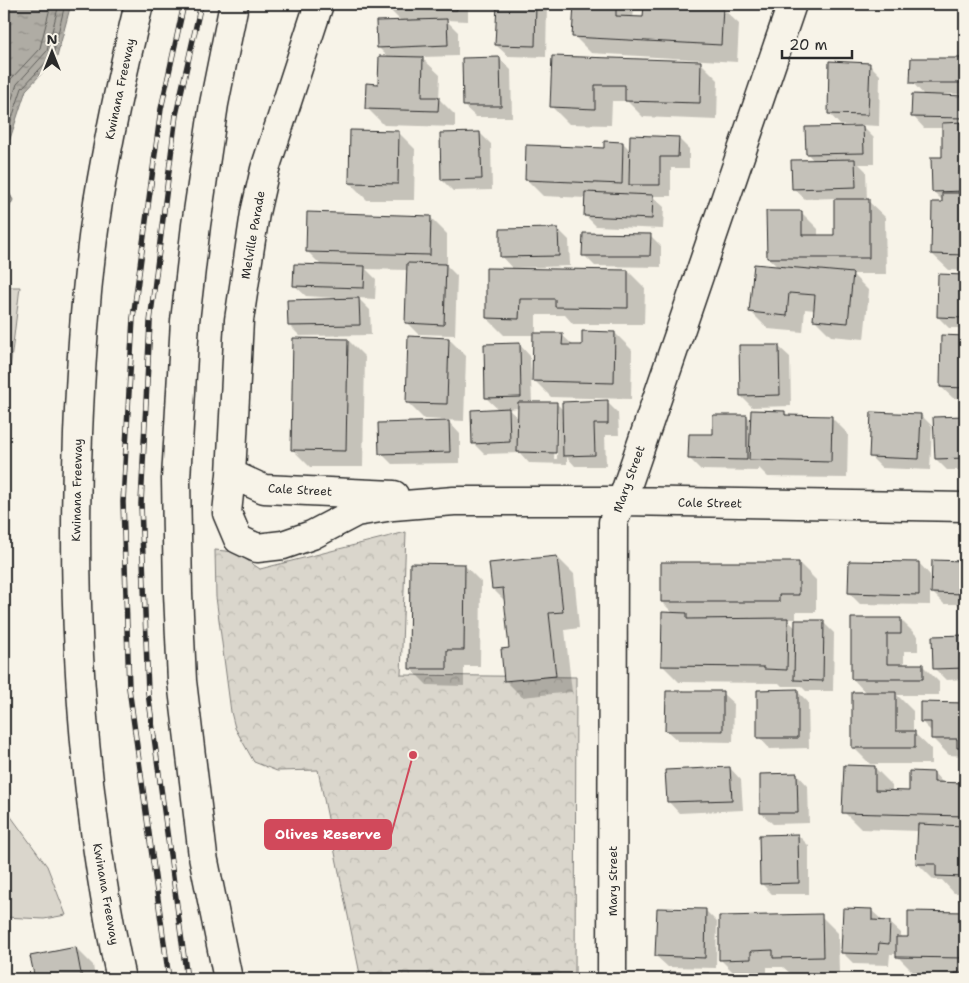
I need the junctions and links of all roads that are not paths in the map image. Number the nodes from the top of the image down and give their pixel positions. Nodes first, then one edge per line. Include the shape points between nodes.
1 (139, 4) edge
2 (234, 4) edge
3 (319, 4) edge
4 (792, 4) edge
5 (231, 474) junction
6 (454, 501) junction
7 (622, 501) junction
8 (965, 507) edge
9 (122, 979) edge
10 (228, 979) edge
11 (612, 979) edge

1 - 9 main road, Kwinana Freeway via 116,99 98,204 80,375 76,488 85,746 104,889
2 - 10 main road via 214,104 196,225 185,321 176,479 182,680 204,856
3 - 5 main road, Melville Parade via 265,169 255,213 239,320
4 - 7 main road, Mary Street
5 - 6 main road, Cale Street via 264,489 376,493
5 - 6 main road, Cale Street via 227,513 238,539 257,548 305,538 356,512
6 - 7 main road, Cale Street
7 - 8 main road, Cale Street
7 - 11 main road, Mary Street via 613,522

